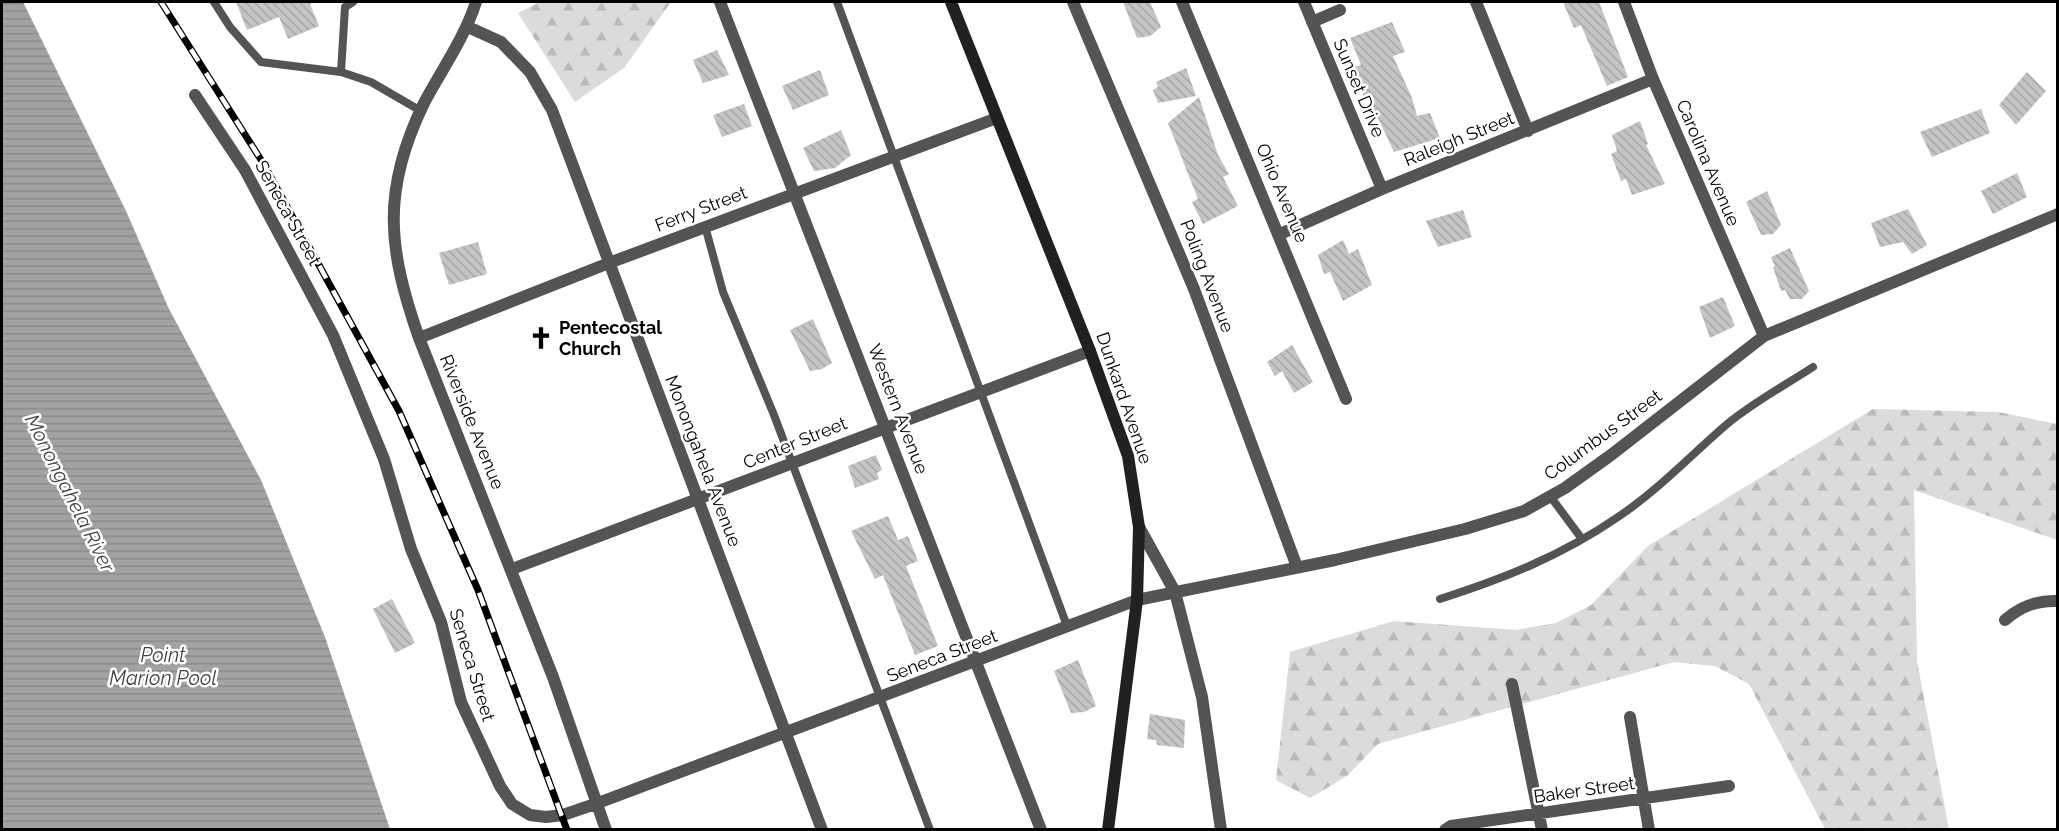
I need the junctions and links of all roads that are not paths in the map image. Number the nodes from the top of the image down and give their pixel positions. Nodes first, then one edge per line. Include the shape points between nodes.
1 (214, 2) edge
2 (353, 2) edge
3 (476, 2) edge
4 (720, 2) edge
5 (837, 2) edge
6 (951, 2) edge
7 (1073, 2) edge
8 (1182, 2) edge
9 (1304, 2) edge
10 (1476, 2) edge
11 (1624, 2) edge
12 (343, 4) edge
13 (1340, 10) dead end
14 (1312, 22) junction
15 (468, 27) junction
16 (341, 72) junction
17 (1653, 79) junction
18 (195, 95) dead end
19 (421, 111) junction
20 (997, 118) junction
21 (1528, 131) junction
22 (892, 156) junction
23 (1382, 189) junction
24 (796, 192) junction
25 (2058, 214) edge
26 (705, 226) junction
27 (1280, 234) junction
28 (609, 263) junction
29 (1764, 336) junction
30 (420, 338) junction
31 (1090, 351) junction
32 (1813, 367) dead end
33 (979, 391) junction
34 (1347, 399) dead end
35 (885, 426) junction
36 (791, 464) junction
37 (1550, 496) junction
38 (698, 500) junction
39 (1139, 527) junction
40 (1582, 539) junction
41 (1297, 567) junction
42 (513, 569) junction
43 (1175, 592) junction
44 (1440, 599) dead end
45 (1137, 600) junction
46 (2058, 601) edge
47 (2005, 620) dead end
48 (1067, 626) junction
49 (975, 663) junction
50 (1512, 684) dead end
51 (881, 699) junction
52 (1630, 717) dead end
53 (785, 733) junction
54 (1729, 786) dead end
55 (1646, 800) junction
56 (598, 804) junction
57 (1540, 814) junction
58 (606, 830) edge
59 (822, 830) edge
60 (930, 830) edge
61 (1041, 830) edge
62 (1108, 830) edge
63 (1221, 830) edge
64 (1444, 830) edge
65 (1542, 830) edge
66 (1648, 830) edge

1 - 16 lane via 261,62
2 - 12 lane
3 - 15 street
4 - 24 street, Western Avenue
5 - 22 lane
6 - 20 main road, Dunkard Avenue
7 - 41 street, Poling Avenue via 1194,289
8 - 27 street, Ohio Avenue
9 - 14 street, Sunset Drive
10 - 21 street
11 - 17 street, Carolina Avenue
12 - 16 lane
13 - 14 street
14 - 23 street, Sunset Drive
15 - 19 street, Riverside Avenue
15 - 28 street, Monongahela Avenue via 501,42 530,72 552,110
16 - 19 lane via 371,82
17 - 21 street, Raleigh Street
17 - 29 street, Carolina Avenue
18 - 56 street, Seneca Street via 245,170 333,334 384,459 411,549 441,622 461,702 500,786 512,804 530,815 562,815
19 - 30 street, Riverside Avenue via 404,151 395,194 393,238 401,285
20 - 22 street, Ferry Street
20 - 31 main road, Dunkard Avenue
21 - 23 street, Raleigh Street
22 - 24 street, Ferry Street
22 - 33 lane
23 - 27 street, Raleigh Street
24 - 26 street, Ferry Street
24 - 35 street, Western Avenue
25 - 29 street, Columbus Street
26 - 28 street, Ferry Street
26 - 36 lane via 723,291
27 - 34 street, Ohio Avenue
28 - 30 street, Ferry Street
28 - 38 street, Monongahela Avenue
29 - 37 street, Columbus Street via 1611,455
30 - 42 street, Riverside Avenue
31 - 33 street, Center Street
31 - 39 main road, Dunkard Avenue via 1128,456
32 - 40 lane via 1727,424 1619,517
33 - 35 street, Center Street
33 - 48 lane
35 - 36 street, Center Street
35 - 49 street, Western Avenue
36 - 38 street, Center Street
36 - 51 lane
37 - 40 lane
37 - 41 street, Columbus Street via 1524,511 1465,529
38 - 42 street, Center Street
38 - 53 street, Monongahela Avenue
39 - 43 street
39 - 45 main road, Dunkard Avenue
40 - 44 lane via 1511,576
41 - 43 street, Columbus Street
42 - 56 street, Riverside Avenue
43 - 45 street, Columbus Street
43 - 63 street via 1202,697
45 - 48 street, Seneca Street
45 - 62 main road, Dunkard Avenue
46 - 47 street via 2035,602 2019,608
48 - 49 street, Seneca Street
49 - 51 street, Seneca Street
49 - 61 street, Western Avenue
50 - 57 street
51 - 53 street, Seneca Street
51 - 60 lane
52 - 55 street
53 - 56 street, Seneca Street
53 - 59 street, Monongahela Avenue
54 - 55 street, Baker Street
55 - 57 street, Baker Street
55 - 66 street
56 - 58 street, Riverside Avenue
57 - 64 street, Baker Street
57 - 65 street

